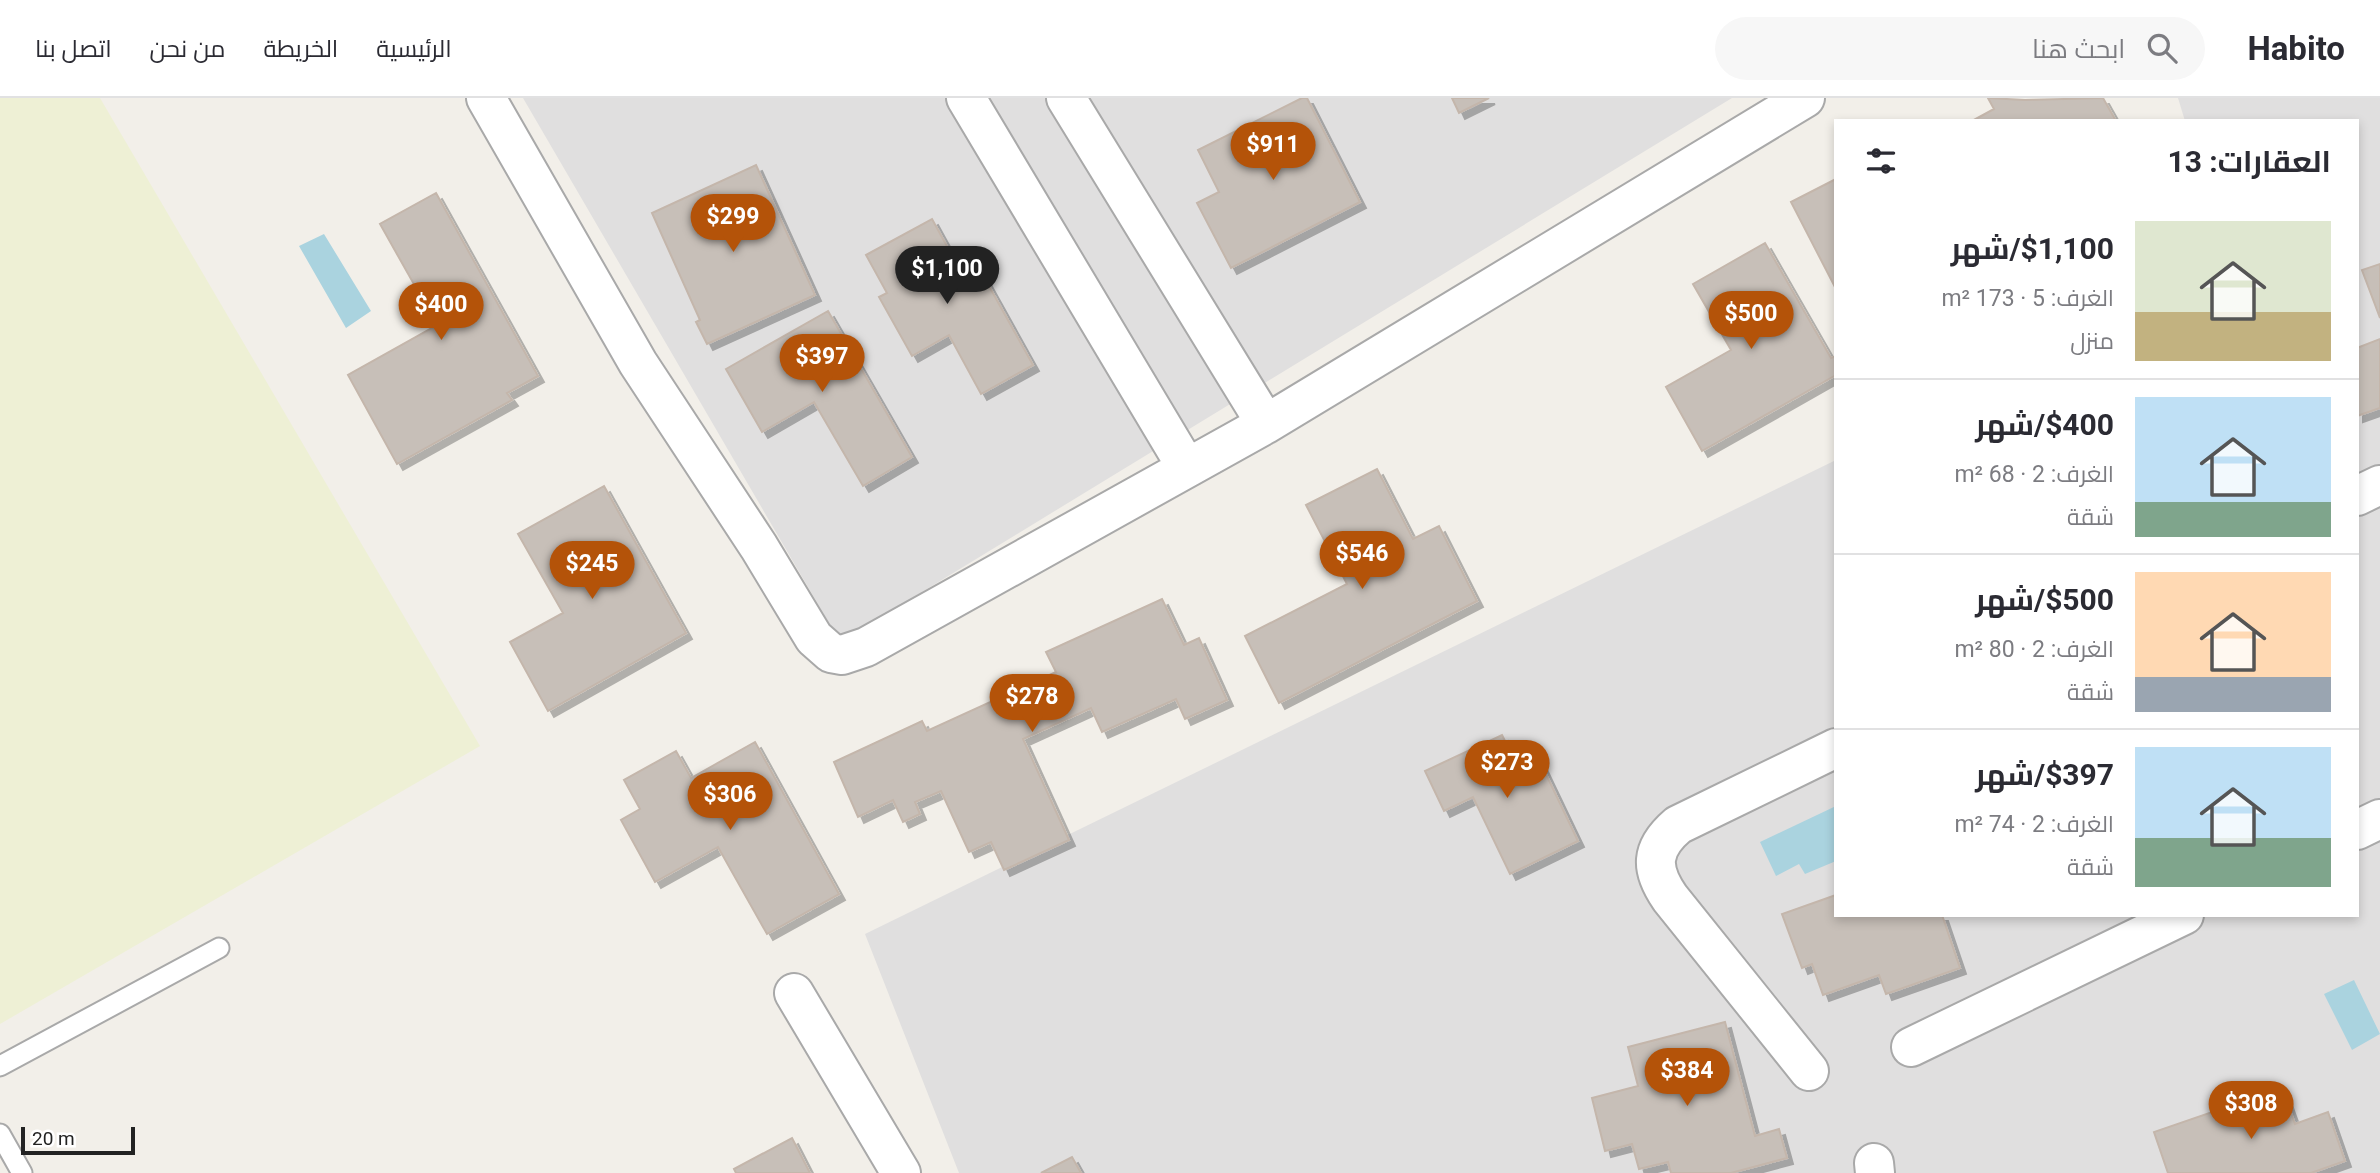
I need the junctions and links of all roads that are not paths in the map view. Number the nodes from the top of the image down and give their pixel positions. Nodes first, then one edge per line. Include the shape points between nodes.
1 (486, 98) edge
2 (966, 98) edge
3 (1066, 98) edge
4 (1805, 98) edge
5 (1266, 424) junction
6 (1187, 468) junction
7 (2380, 485) edge
8 (2359, 495) edge
9 (1834, 749) edge
10 (2380, 819) edge
11 (2359, 829) edge
12 (2180, 917) edge
13 (219, 948) dead end
14 (794, 993) dead end
15 (1910, 1046) dead end
16 (0, 1066) edge
17 (1809, 1071) dead end
18 (0, 1134) edge
19 (22, 1173) edge
20 (901, 1173) edge

1 - 6 street via 638,363 814,638 831,653 842,655 866,648
2 - 6 street
3 - 5 street
4 - 5 street
5 - 6 street
7 - 8 street
9 - 17 street via 1678,825 1657,851 1660,884
10 - 11 street
12 - 15 street
13 - 16 lane
14 - 20 street
18 - 19 lane

